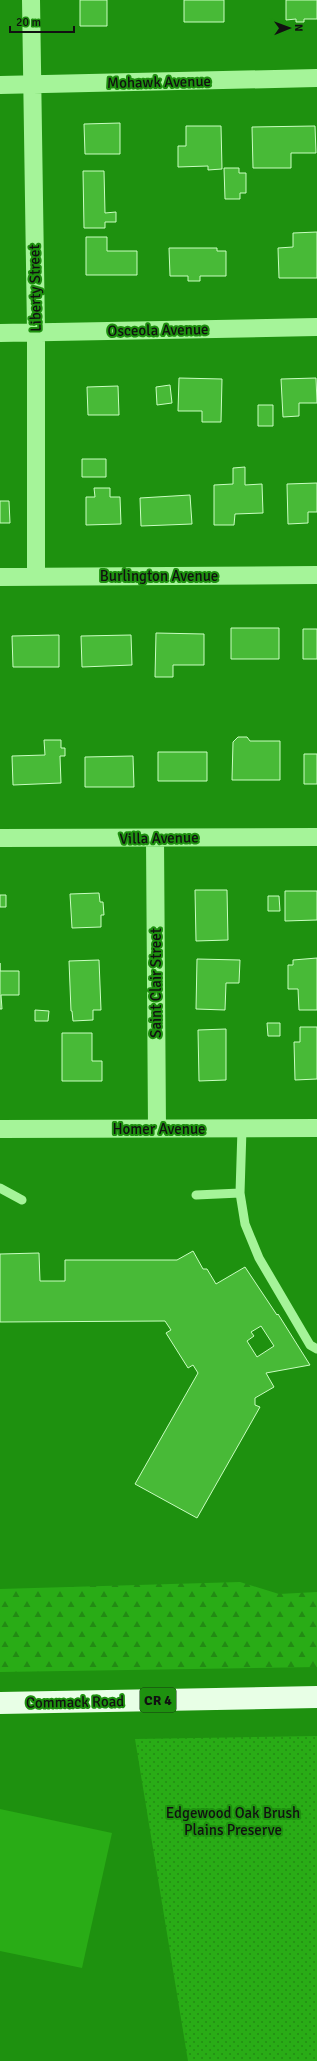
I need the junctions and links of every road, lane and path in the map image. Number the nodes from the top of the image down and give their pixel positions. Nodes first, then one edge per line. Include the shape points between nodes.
1 (31, 0) edge
2 (317, 78) edge
3 (0, 85) edge
4 (32, 85) junction
5 (317, 327) edge
6 (36, 332) junction
7 (0, 333) edge
8 (317, 574) edge
9 (36, 576) junction
10 (0, 577) edge
11 (317, 837) edge
12 (0, 838) edge
13 (155, 839) junction
14 (156, 1128) junction
15 (317, 1128) edge
16 (0, 1129) edge
17 (242, 1129) junction
18 (0, 1188) edge
19 (240, 1193) junction
20 (196, 1195) dead end
21 (22, 1200) dead end
22 (317, 1349) edge
23 (317, 1697) edge
24 (0, 1703) edge

1 - 4 street, Liberty Street
2 - 4 street, Mohawk Avenue
3 - 4 street, Mohawk Avenue
4 - 6 street, Liberty Street
5 - 6 street, Osceola Avenue
6 - 7 street, Osceola Avenue
6 - 9 street, Liberty Street
8 - 9 street, Burlington Avenue
9 - 10 street, Burlington Avenue
11 - 13 street, Villa Avenue
12 - 13 street, Villa Avenue
13 - 14 street, Saint Clair Street
14 - 16 street, Homer Avenue
14 - 17 street, Homer Avenue
15 - 17 street, Homer Avenue
17 - 19 lane
18 - 21 lane
19 - 20 lane
19 - 22 lane via 245,1224 259,1258 310,1345
23 - 24 main road, Commack Road / CR 4

